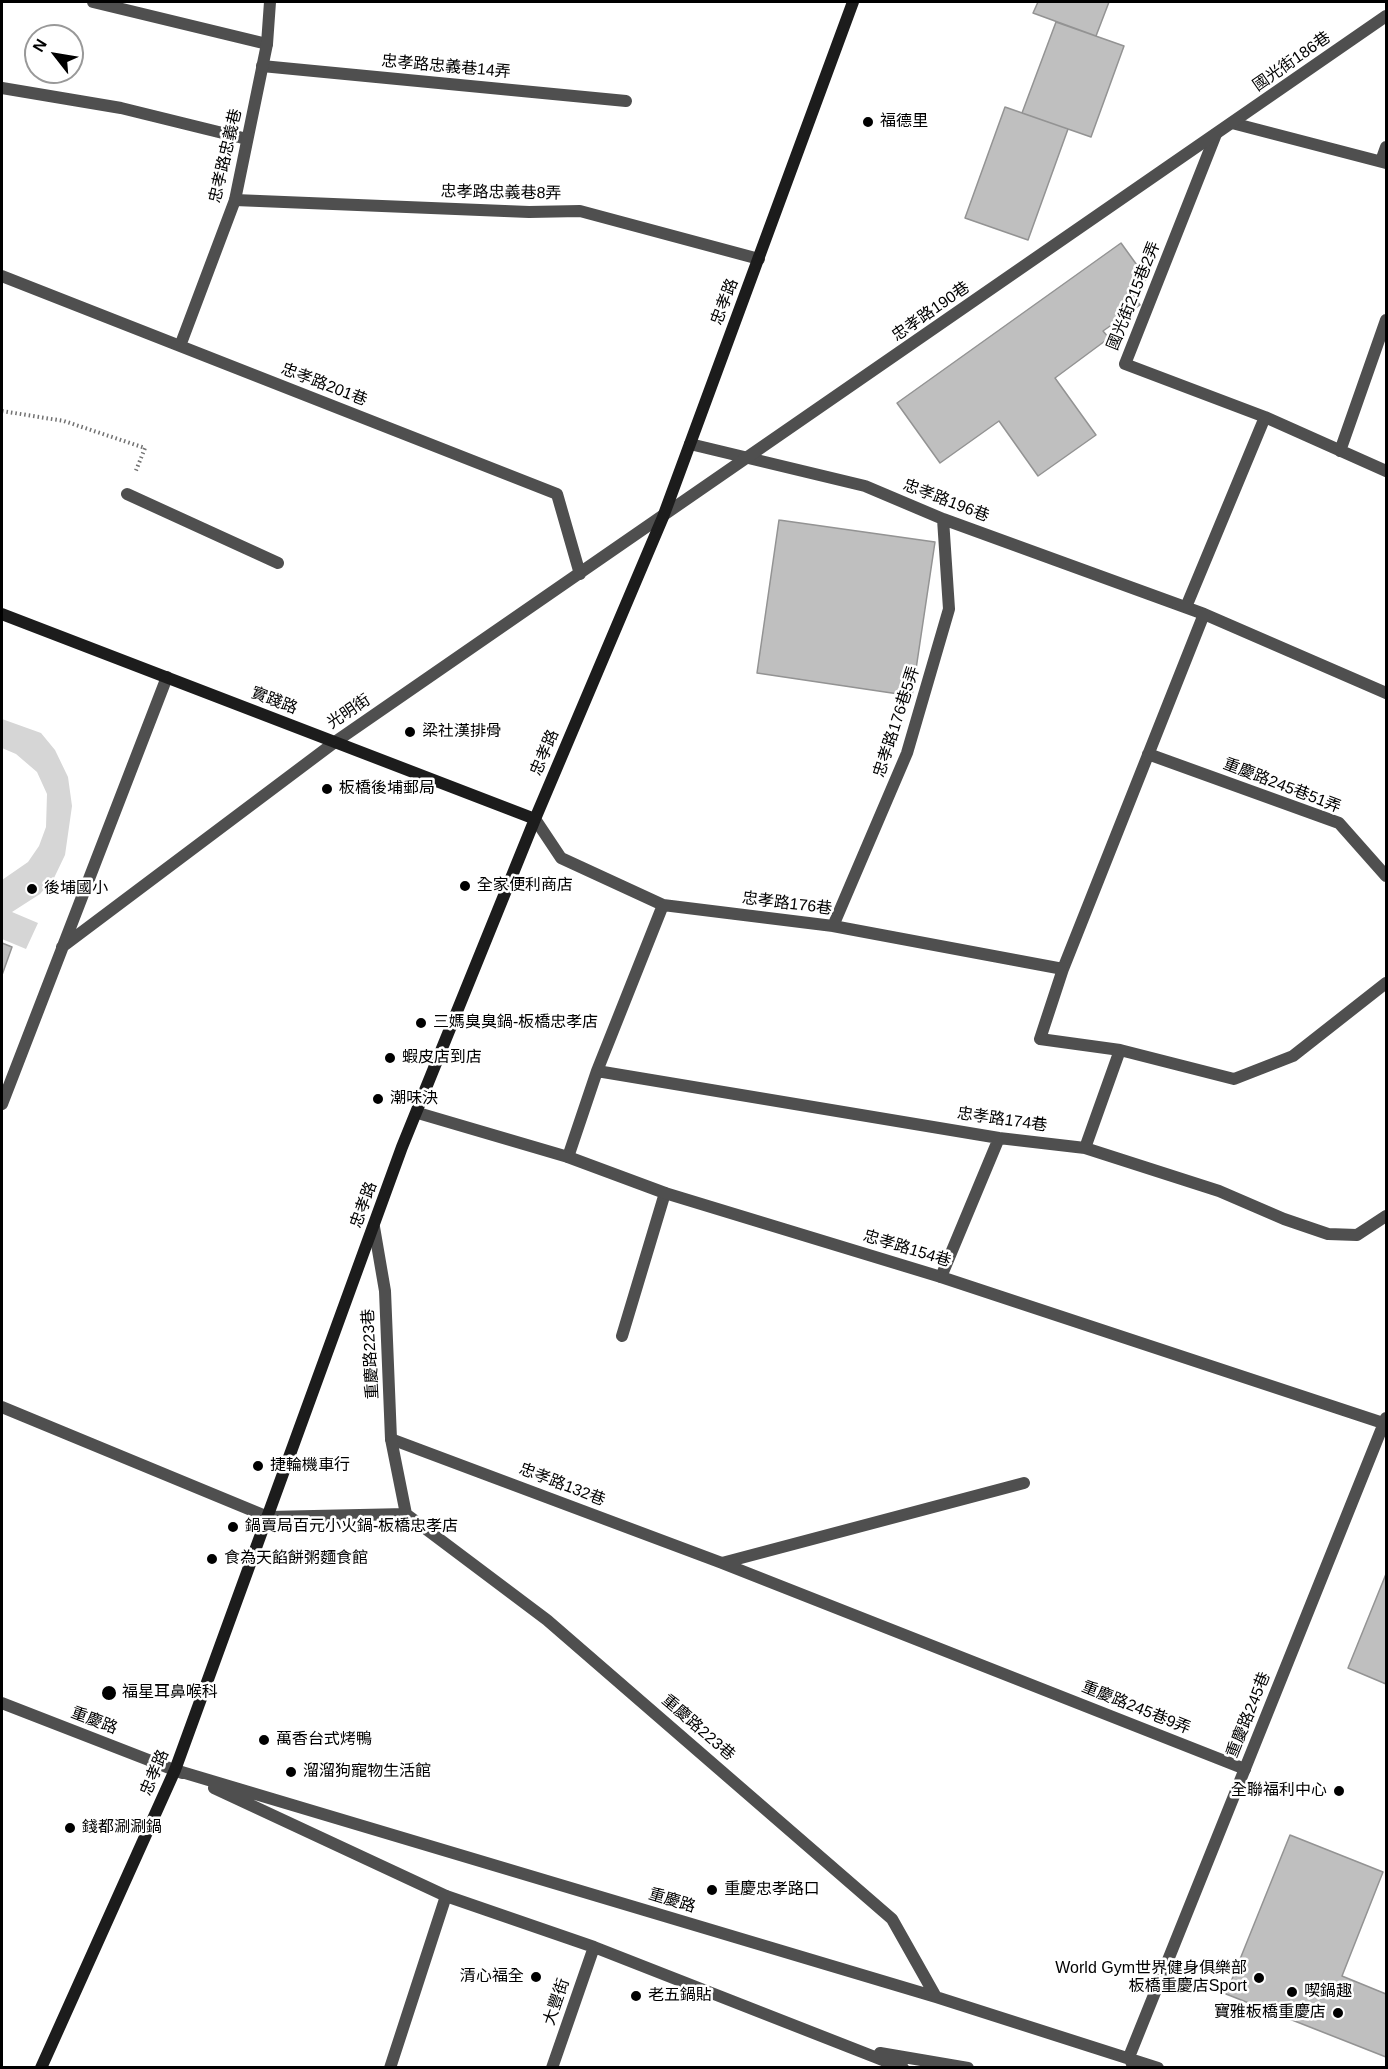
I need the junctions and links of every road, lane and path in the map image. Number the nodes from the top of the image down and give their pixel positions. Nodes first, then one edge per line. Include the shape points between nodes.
1 (93, 2) edge
2 (270, 2) edge
3 (853, 2) edge
4 (1386, 16) edge
5 (267, 44) junction
6 (262, 66) junction
7 (2, 88) edge
8 (626, 101) dead end
9 (1232, 123) junction
10 (1216, 134) junction
11 (248, 139) junction
12 (1386, 147) edge
13 (1384, 162) edge
14 (235, 200) junction
15 (759, 260) junction
16 (2, 276) edge
17 (1386, 320) edge
18 (180, 346) junction
19 (2, 411) edge
20 (1265, 417) junction
21 (690, 444) junction
22 (1340, 451) junction
23 (746, 460) junction
24 (1386, 471) edge
25 (127, 494) joint
26 (663, 517) junction
27 (944, 519) junction
28 (279, 563) dead end
29 (580, 574) junction
30 (1186, 607) junction
31 (2, 614) edge
32 (1204, 614) junction
33 (167, 677) junction
34 (1386, 693) edge
35 (334, 742) junction
36 (1148, 754) junction
37 (535, 819) junction
38 (1386, 876) edge
39 (663, 905) junction
40 (833, 926) junction
41 (62, 947) junction
42 (1063, 969) junction
43 (1386, 983) edge
44 (1120, 1050) junction
45 (597, 1071) junction
46 (2, 1104) edge
47 (418, 1113) junction
48 (999, 1138) junction
49 (1085, 1148) junction
50 (568, 1157) junction
51 (664, 1193) junction
52 (1386, 1216) edge
53 (374, 1227) junction
54 (941, 1277) junction
55 (622, 1336) dead end
56 (2, 1407) edge
57 (1386, 1422) edge
58 (391, 1439) junction
59 (1024, 1483) dead end
60 (406, 1514) junction
61 (268, 1517) junction
62 (722, 1563) junction
63 (1015, 1678) joint
64 (2, 1703) edge
65 (1245, 1769) junction
66 (175, 1770) junction
67 (446, 1896) junction
68 (594, 1947) junction
69 (936, 1997) junction
70 (858, 2050) junction
71 (1132, 2062) edge
72 (40, 2067) edge
73 (390, 2067) edge
74 (552, 2067) edge
75 (903, 2067) edge
76 (968, 2067) edge
77 (1158, 2067) edge

1 - 5 street
2 - 5 street, 忠孝路忠義巷
3 - 15 street, 忠孝路
4 - 9 street, 國光街186巷
5 - 6 street, 忠孝路忠義巷
6 - 8 street, 忠孝路忠義巷14弄
6 - 11 street, 忠孝路忠義巷
7 - 11 street via 121,108
9 - 10 street, 國光街186巷
9 - 13 street
10 - 20 street, 國光街215巷2弄 via 1125,364
10 - 23 street, 忠孝路190巷
11 - 14 street, 忠孝路忠義巷
12 - 13 street
14 - 15 street, 忠孝路忠義巷8弄 via 579,211
14 - 18 street, 忠孝路忠義巷
15 - 21 street, 忠孝路
16 - 18 street, 忠孝路201巷
17 - 22 street
18 - 29 street, 忠孝路201巷 via 557,494
19 - 25 path via 64,421 145,448
20 - 22 street
20 - 30 street
21 - 23 street, 忠孝路196巷
21 - 26 street, 忠孝路
22 - 24 street
23 - 26 street, 忠孝路190巷
23 - 27 street, 忠孝路196巷 via 865,486
25 - 28 street
26 - 29 street, 光明街
26 - 37 street, 忠孝路
27 - 30 street, 忠孝路196巷
27 - 40 street, 忠孝路176巷5弄 via 949,609 907,753
29 - 35 street, 光明街
30 - 32 street, 忠孝路196巷
31 - 33 street, 實踐路
32 - 34 street, 忠孝路196巷
32 - 36 street
33 - 35 street, 實踐路
33 - 41 street
35 - 37 street, 實踐路
35 - 41 street, 光明街
36 - 38 street, 重慶路245巷51弄 via 1339,823
36 - 42 street
37 - 39 street, 忠孝路176巷 via 561,858
37 - 47 street, 忠孝路
39 - 40 street, 忠孝路176巷
39 - 45 street
40 - 42 street, 忠孝路176巷
41 - 46 street
42 - 44 street via 1040,1039
43 - 44 street via 1293,1056 1234,1079
44 - 49 street
45 - 48 street, 忠孝路174巷
45 - 50 street
47 - 50 street, 忠孝路154巷
47 - 53 street, 忠孝路
48 - 49 street, 忠孝路174巷
48 - 54 street
49 - 52 street, 忠孝路174巷 via 1219,1191 1328,1234 1357,1235
50 - 51 street, 忠孝路154巷
51 - 54 street, 忠孝路154巷
51 - 55 street
53 - 58 street, 重慶路223巷 via 385,1291
53 - 61 street, 忠孝路
54 - 57 street, 忠孝路154巷
56 - 61 street
57 - 65 street, 重慶路245巷
58 - 60 street, 重慶路223巷
58 - 62 street, 忠孝路132巷
59 - 62 street
60 - 61 street
60 - 69 street, 重慶路223巷 via 547,1620 892,1919
61 - 66 street, 忠孝路
62 - 63 street, 忠孝路132巷
63 - 65 street, 重慶路245巷9弄
64 - 66 street, 重慶路
65 - 71 street, 重慶路245巷
66 - 67 street, 重慶路
66 - 69 street, 重慶路
66 - 72 street, 忠孝路
67 - 68 street, 重慶路
67 - 73 street
68 - 70 street, 重慶路
68 - 74 street, 大豐街
69 - 71 street, 重慶路
70 - 75 street
70 - 76 street
71 - 77 street, 重慶路

